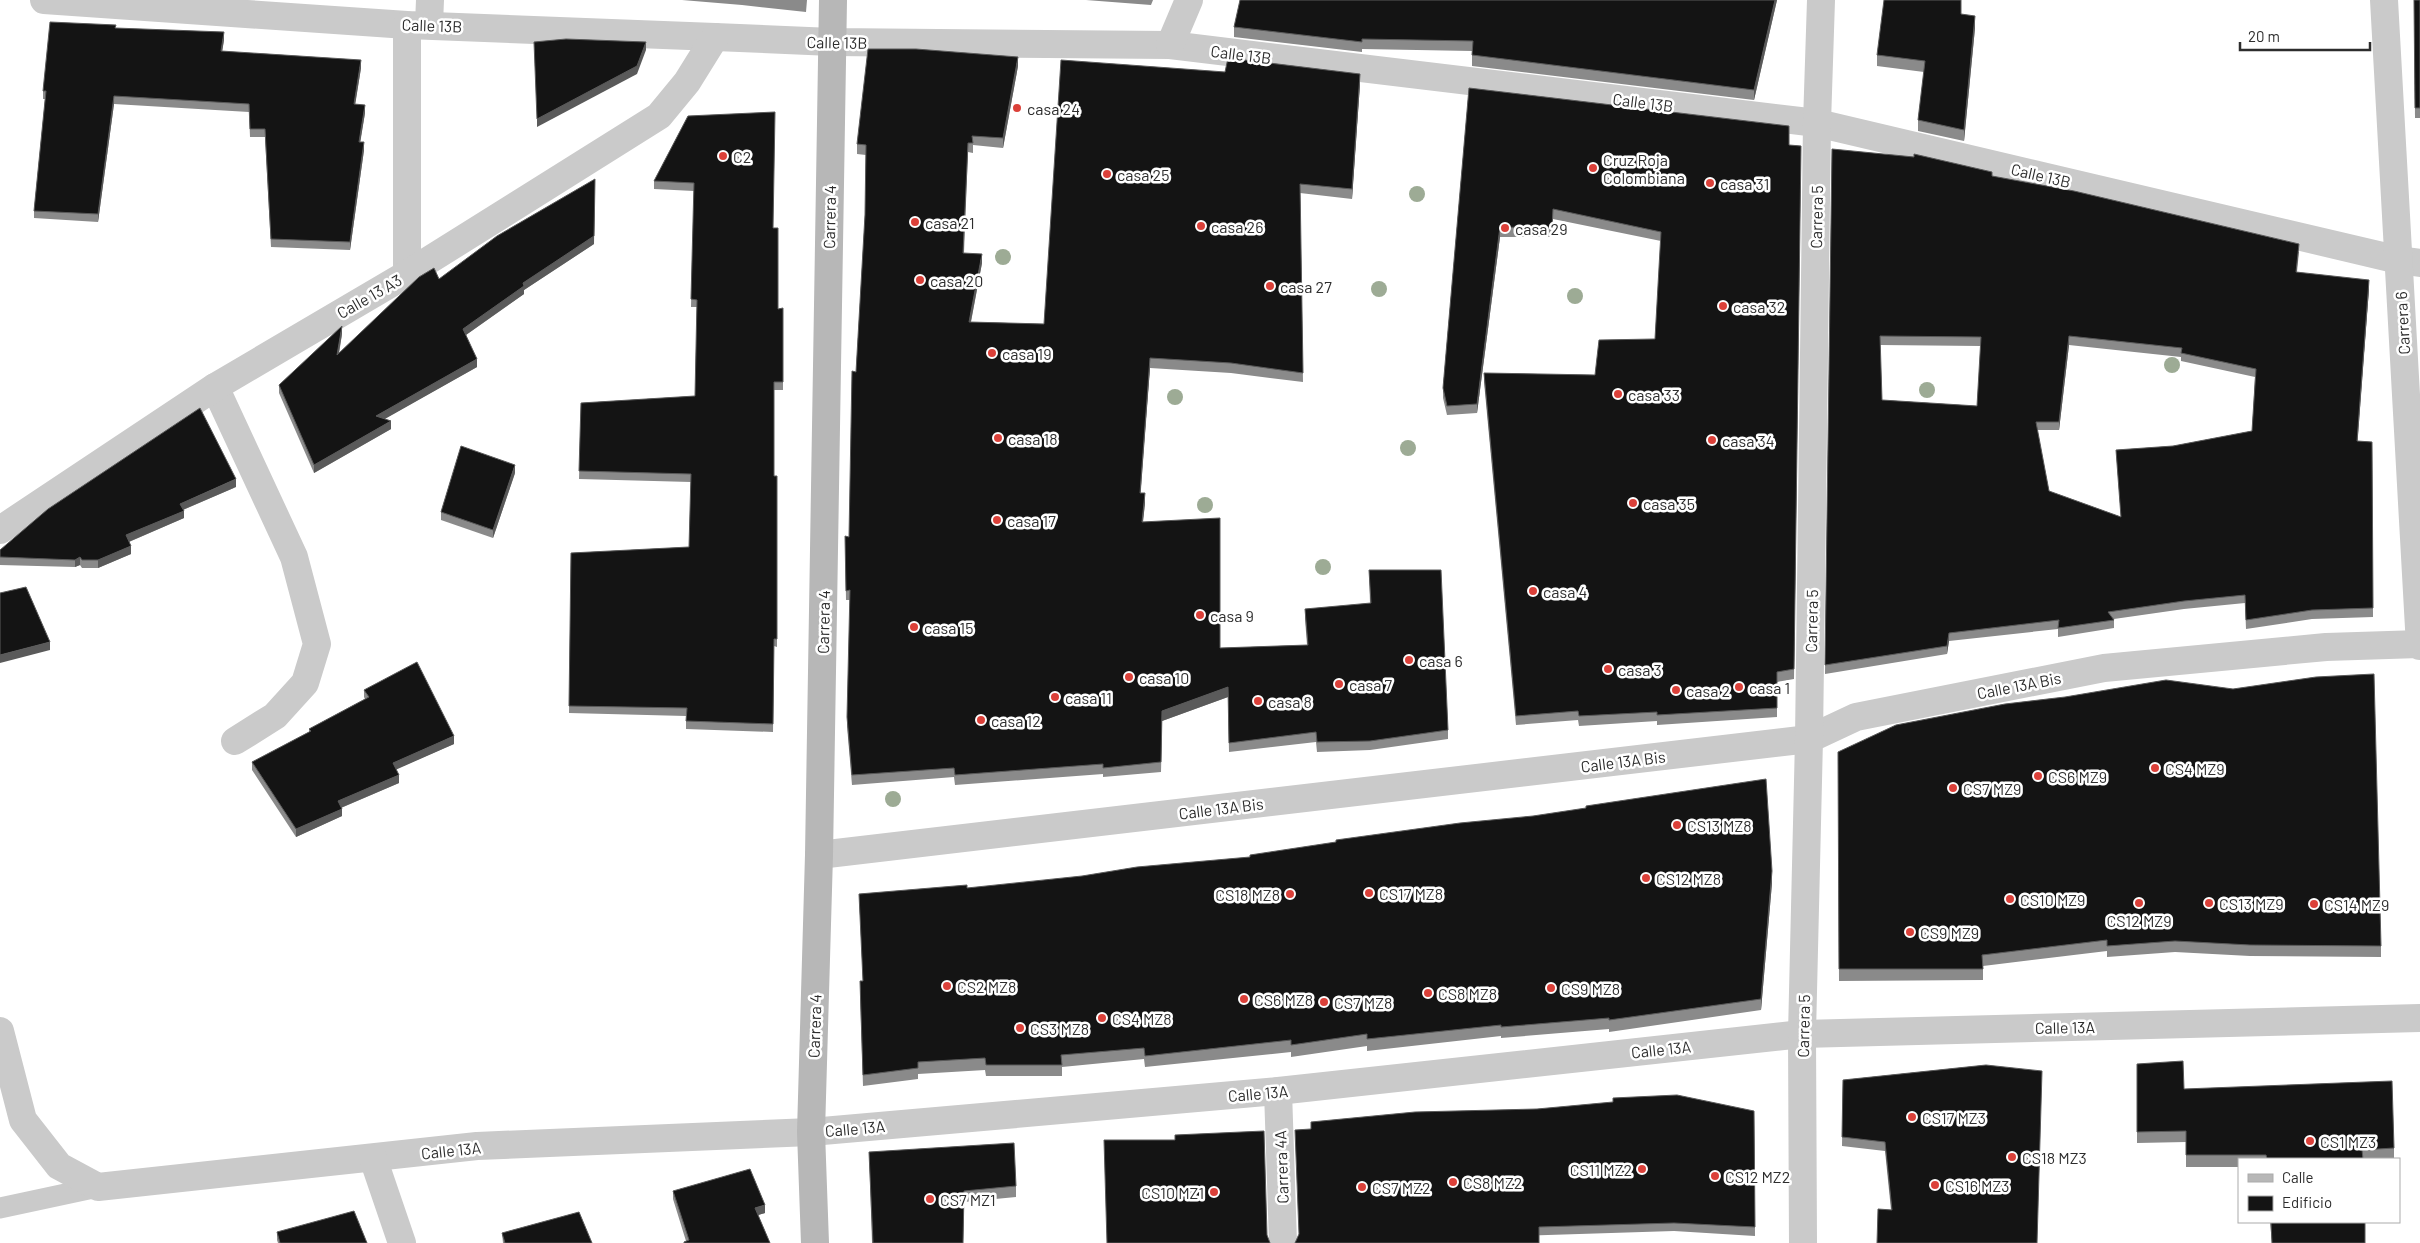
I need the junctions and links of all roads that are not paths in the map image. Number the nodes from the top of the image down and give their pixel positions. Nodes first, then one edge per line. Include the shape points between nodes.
1 (44, 0) edge
2 (833, 0) edge
3 (1188, 0) edge
4 (1822, 0) edge
5 (2384, 0) edge
6 (422, 16) edge
7 (715, 37) junction
8 (832, 42) junction
9 (1170, 45) junction
10 (1817, 123) junction
11 (2409, 261) edge
12 (407, 274) junction
13 (215, 386) junction
14 (0, 530) edge
15 (2420, 645) edge
16 (1809, 739) junction
17 (235, 741) dead end
18 (819, 855) junction
19 (2420, 1018) edge
20 (0, 1031) edge
21 (1802, 1034) junction
22 (1278, 1091) junction
23 (811, 1132) junction
24 (373, 1158) junction
25 (98, 1187) junction
26 (0, 1208) edge
27 (402, 1243) edge
28 (815, 1243) edge
29 (1283, 1243) edge
30 (1803, 1243) edge

1 - 6 street, Calle 13B
2 - 8 main road, Carrera 4
3 - 9 street
4 - 10 street, Carrera 5
5 - 11 street, Carrera 6
6 - 7 street, Calle 13B
6 - 12 street
7 - 8 street, Calle 13B
7 - 12 street, Calle 13 A3 via 687,82 659,116
8 - 9 street, Calle 13B
8 - 18 main road, Carrera 4
9 - 10 street, Calle 13B
10 - 11 street, Calle 13B
10 - 16 street, Carrera 5
11 - 15 street, Carrera 6
12 - 13 street, Calle 13 A3
13 - 14 street, Calle 13 A3
13 - 17 street via 294,557 317,644 306,683 275,716
15 - 16 street, Calle 13A Bis via 2326,647 2104,668 1856,717
16 - 18 street, Calle 13A Bis
16 - 21 street, Carrera 5
18 - 23 main road, Carrera 4
19 - 21 street, Calle 13A
20 - 25 street via 23,1120 59,1166
21 - 22 street, Calle 13A
21 - 30 street, Carrera 5
22 - 23 street, Calle 13A
22 - 29 street, Carrera 4A
23 - 24 street, Calle 13A via 477,1146
23 - 28 main road, Carrera 4
24 - 25 street, Calle 13A
24 - 27 street
25 - 26 lane

